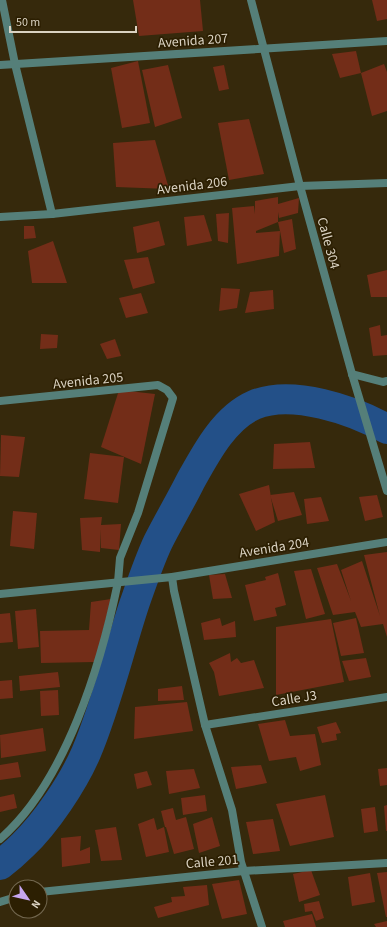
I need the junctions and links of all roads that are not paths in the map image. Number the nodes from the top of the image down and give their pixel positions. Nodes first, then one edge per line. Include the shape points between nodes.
1 (2, 0) edge
2 (251, 0) edge
3 (387, 41) edge
4 (264, 49) junction
5 (15, 64) junction
6 (0, 65) edge
7 (387, 183) edge
8 (300, 186) junction
9 (52, 214) junction
10 (0, 217) edge
11 (352, 374) junction
12 (386, 382) edge
13 (0, 401) edge
14 (387, 491) edge
15 (387, 542) edge
16 (168, 577) junction
17 (121, 582) junction
18 (0, 594) edge
19 (387, 697) edge
20 (206, 725) junction
21 (0, 839) edge
22 (387, 863) edge
23 (244, 871) junction
24 (48, 891) edge
25 (262, 927) edge

1 - 5 street
2 - 4 street, Calle 304
3 - 4 street, Avenida 207
4 - 5 street, Avenida 207
4 - 8 street, Calle 304
5 - 6 street, Avenida 207
5 - 9 street
7 - 8 street, Avenida 206
8 - 9 street, Avenida 206
8 - 11 street, Calle 304
9 - 10 street, Avenida 206
11 - 12 street
11 - 14 street, Calle 304
13 - 17 street, Avenida 205 via 158,385 167,390 173,398 138,514 120,558
15 - 16 street, Avenida 204
16 - 17 street, Avenida 204
16 - 20 street via 174,591
17 - 18 street
17 - 21 street via 80,712 58,763 33,802
19 - 20 street, Calle J3
20 - 23 street via 232,810
22 - 23 street, Calle 201
23 - 24 street, Calle 201
23 - 25 street

